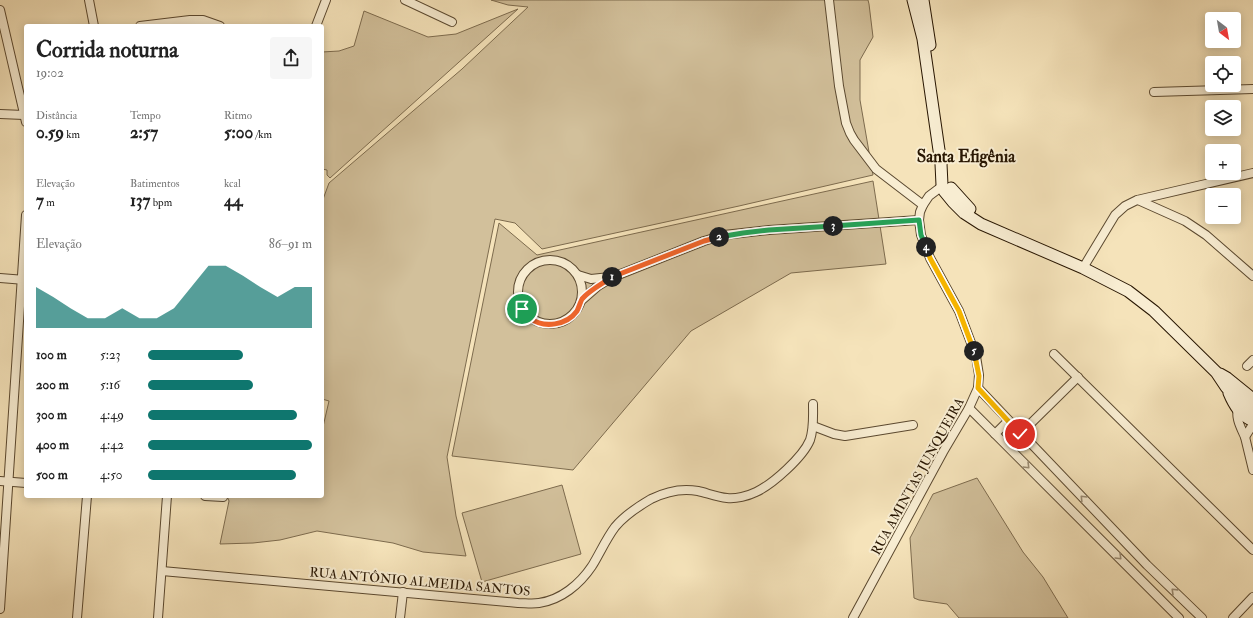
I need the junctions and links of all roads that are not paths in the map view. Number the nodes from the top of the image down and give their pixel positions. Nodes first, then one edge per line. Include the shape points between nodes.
1 (89, 0) edge
2 (326, 0) edge
3 (405, 0) edge
4 (829, 0) edge
5 (913, 0) edge
6 (923, 0) edge
7 (0, 10) edge
8 (452, 22) dead end
9 (202, 23) edge
10 (94, 24) edge
11 (157, 24) edge
12 (317, 24) edge
13 (1253, 89) edge
14 (1154, 92) dead end
15 (0, 114) edge
16 (24, 114) edge
17 (24, 118) edge
18 (1253, 173) edge
19 (944, 188) junction
20 (1138, 200) junction
21 (923, 205) junction
22 (919, 220) junction
23 (1083, 268) junction
24 (578, 275) junction
25 (1253, 276) edge
26 (613, 277) junction
27 (0, 278) edge
28 (24, 280) edge
29 (582, 300) junction
30 (1054, 354) dead end
31 (1216, 372) junction
32 (1078, 377) junction
33 (978, 388) junction
34 (1246, 402) edge
35 (812, 404) dead end
36 (969, 408) junction
37 (1253, 410) edge
38 (1008, 421) junction
39 (1253, 421) edge
40 (1253, 424) edge
41 (913, 425) dead end
42 (813, 426) junction
43 (995, 434) junction
44 (1020, 434) junction
45 (1245, 437) junction
46 (1253, 470) edge
47 (4, 481) edge
48 (24, 483) edge
49 (87, 498) edge
50 (167, 498) edge
51 (1253, 550) edge
52 (1147, 565) junction
53 (162, 572) junction
54 (1137, 575) junction
55 (403, 592) junction
56 (1253, 597) edge
57 (0, 609) edge
58 (77, 618) edge
59 (158, 618) edge
60 (400, 618) edge
61 (853, 618) edge
62 (1179, 618) edge
63 (1202, 618) edge
64 (1233, 618) edge

1 - 10 street
2 - 12 street
3 - 8 street
4 - 21 street via 839,86 850,133 876,169
5 - 19 main road via 924,46
6 - 19 main road
7 - 16 street
9 - 11 street via 190,20
13 - 14 street
15 - 17 street
18 - 20 street
19 - 21 street, RUA AMINTAS JUNQUEIRA via 929,196
19 - 23 main road via 999,232
20 - 23 street via 1125,206 1115,215
20 - 25 street via 1185,221 1206,235
21 - 22 street, RUA AMINTAS JUNQUEIRA
22 - 26 street via 724,235
22 - 33 street, RUA AMINTAS JUNQUEIRA via 921,235 930,258 959,311 976,356
23 - 31 main road via 1141,300
24 - 26 street via 591,279
24 - 29 street via 583,287
24 - 29 street via 570,265 558,260 545,259 533,264 524,272 518,284 518,297 522,309 530,318 542,324 555,324 567,320 577,311
26 - 29 street
27 - 28 street
28 - 47 street
30 - 32 street
31 - 34 main road via 1226,387
31 - 34 main road via 1227,378
32 - 44 street
32 - 51 street
33 - 36 street, RUA AMINTAS JUNQUEIRA
33 - 38 street
34 - 37 main road
34 - 39 main road via 1244,415
34 - 45 street via 1238,420
35 - 42 street, RUA ANTÔNIO ALMEIDA SANTOS
36 - 43 street
36 - 61 street, RUA AMINTAS JUNQUEIRA
38 - 43 street
38 - 44 street
40 - 45 street
41 - 42 street via 845,436
42 - 55 street, RUA ANTÔNIO ALMEIDA SANTOS via 810,441 791,466 756,492 742,497 727,498 682,490 651,499 616,526 592,567 581,580 553,599 539,603 518,603
43 -> 54 street
52 -> 44 street
45 - 46 street
47 - 48 street
47 - 57 street
49 - 58 street
50 - 53 street
52 - 54 street
63 -> 52 street
53 - 55 street, RUA ANTÔNIO ALMEIDA SANTOS
53 - 59 street
54 - 62 street
55 - 60 street
56 - 64 street

